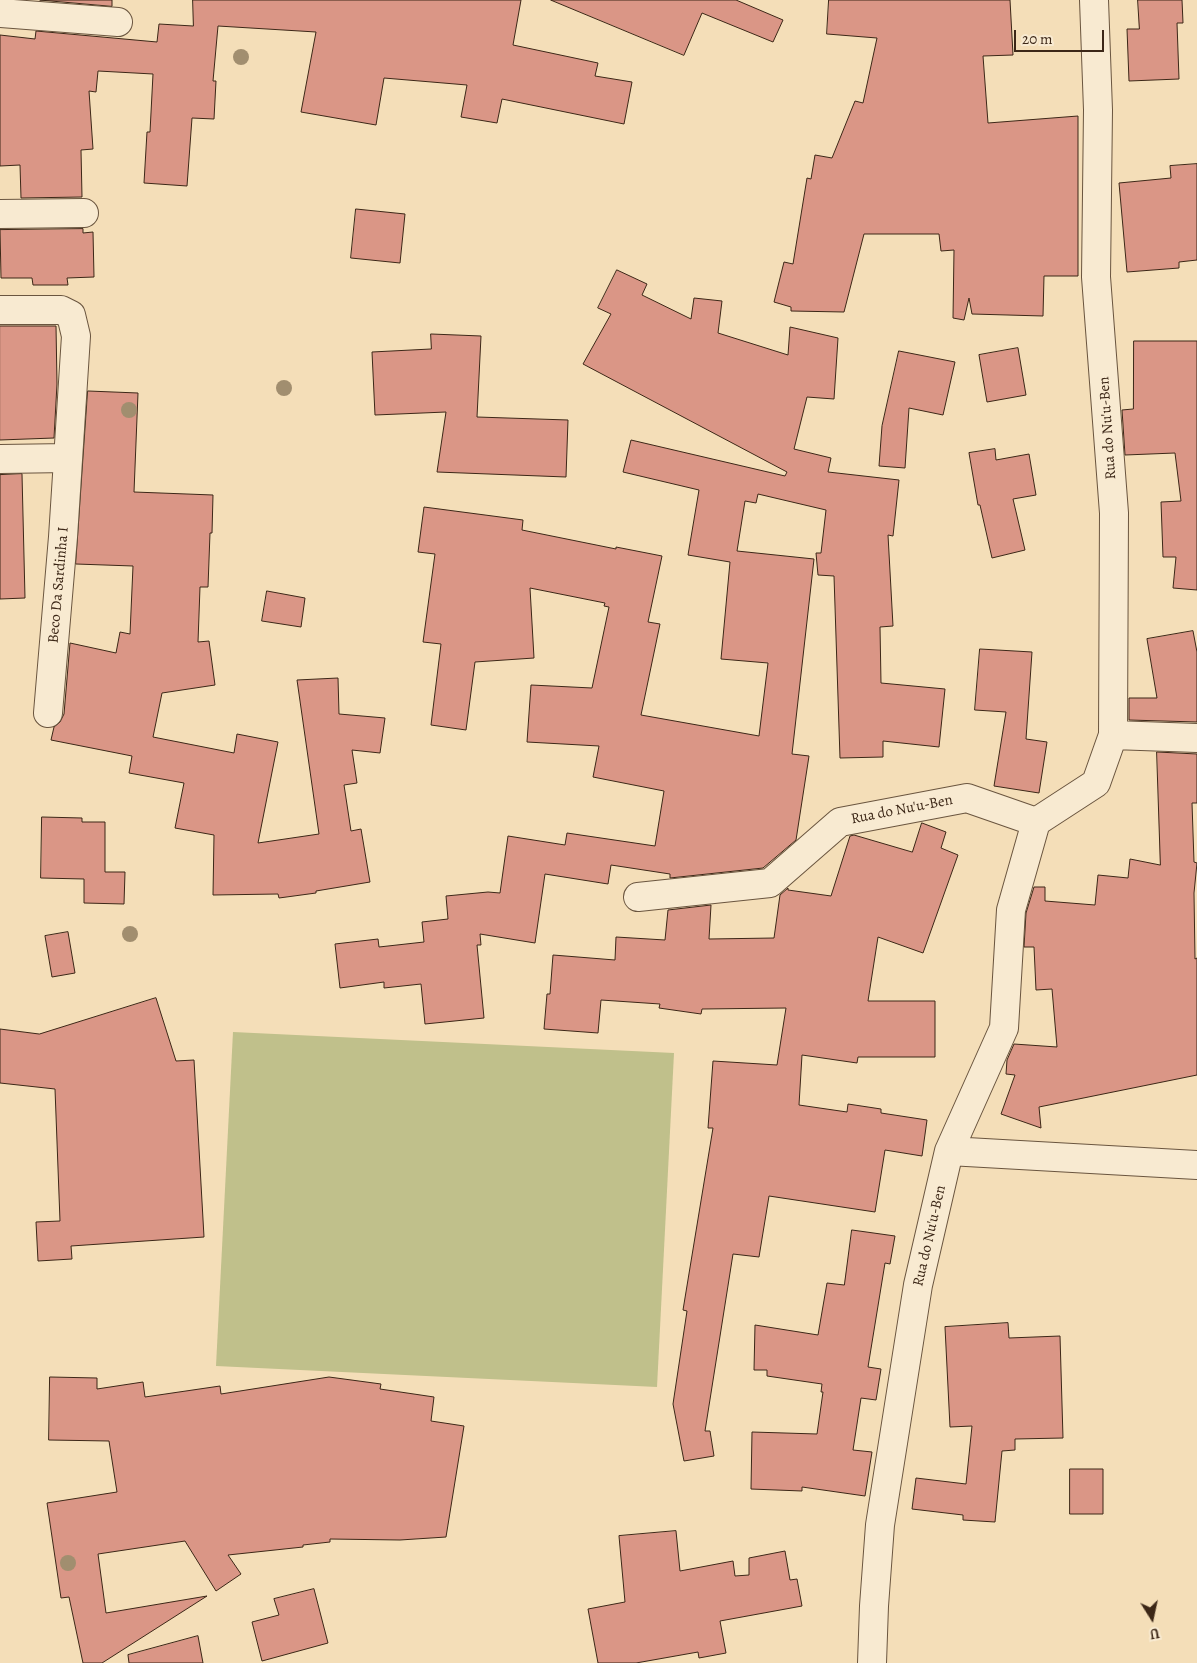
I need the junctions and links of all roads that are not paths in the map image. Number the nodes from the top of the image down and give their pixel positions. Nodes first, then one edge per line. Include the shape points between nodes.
1 (1094, 0) edge
2 (0, 13) edge
3 (118, 22) dead end
4 (84, 213) dead end
5 (0, 214) edge
6 (0, 310) edge
7 (68, 458) junction
8 (0, 459) edge
9 (48, 713) dead end
10 (1113, 735) junction
11 (1197, 738) edge
12 (1036, 822) junction
13 (638, 897) dead end
14 (949, 1151) junction
15 (1197, 1165) edge
16 (872, 1663) edge

1 - 10 street, Rua do Nu'u-Ben via 1098,110 1096,277 1114,513
2 - 3 street
4 - 5 street
6 - 7 street, Beco Da Sardinha I via 60,310 71,315 76,336
7 - 8 street
7 - 9 street, Beco Da Sardinha I
10 - 11 street
10 - 12 street, Rua do Nu'u-Ben via 1096,783
12 - 13 street, Rua do Nu'u-Ben via 967,798 840,822 770,883
12 - 14 street, Rua do Nu'u-Ben via 1011,910 1004,1028
14 - 15 street
14 - 16 street, Rua do Nu'u-Ben via 918,1285 880,1525

